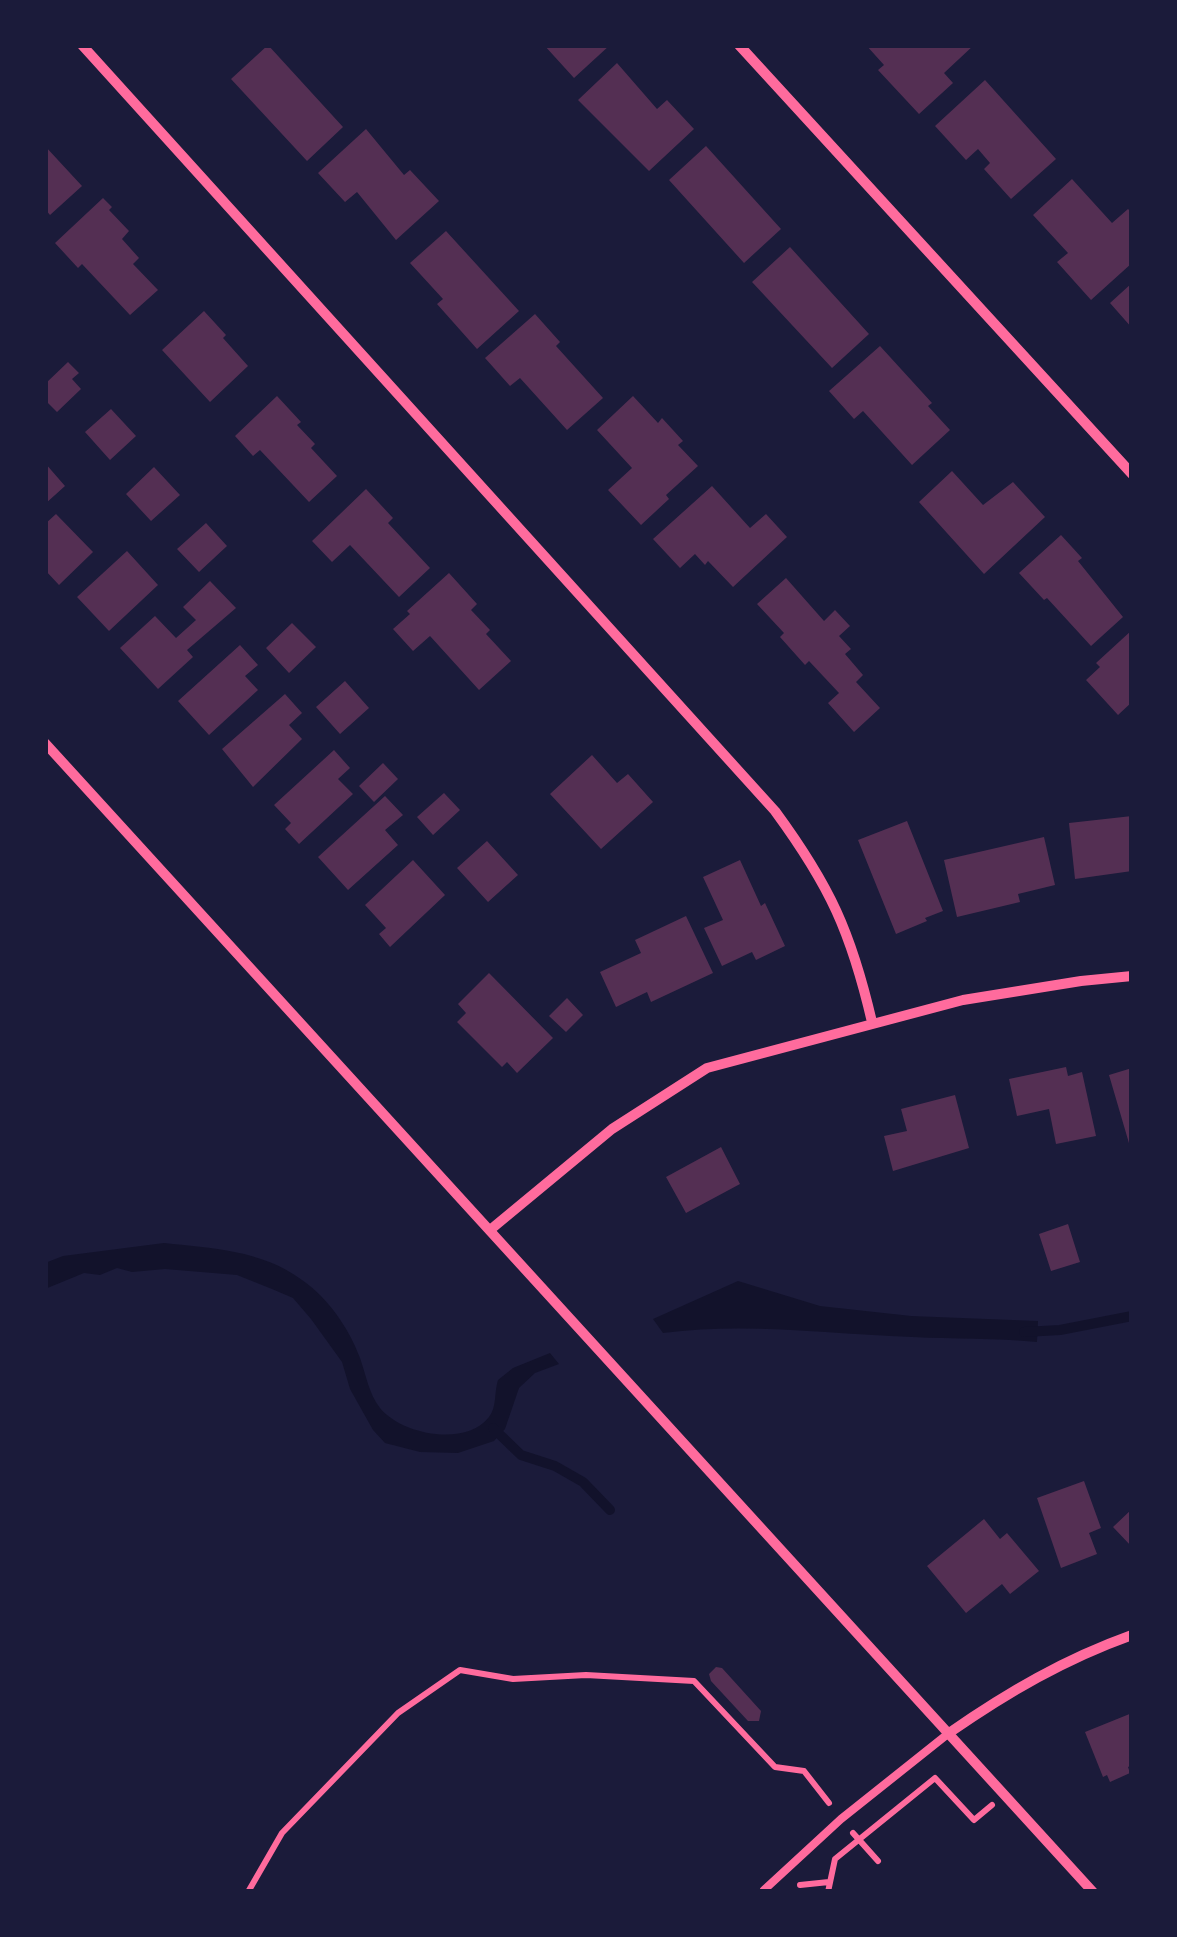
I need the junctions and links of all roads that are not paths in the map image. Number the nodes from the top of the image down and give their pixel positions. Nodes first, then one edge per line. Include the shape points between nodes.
1 (82, 45) edge
2 (739, 45) edge
3 (1132, 474) edge
4 (45, 743) edge
5 (1132, 976) edge
6 (872, 1022) junction
7 (490, 1230) junction
8 (1132, 1635) edge
9 (949, 1733) junction
10 (764, 1890) edge
11 (1093, 1892) edge

1 - 6 street via 775,811 838,910
2 - 3 street
4 - 7 street
5 - 6 street via 963,1000
6 - 7 street via 707,1068 612,1129
7 - 9 street
8 - 9 street via 1013,1689
9 - 10 lane
9 - 11 street

